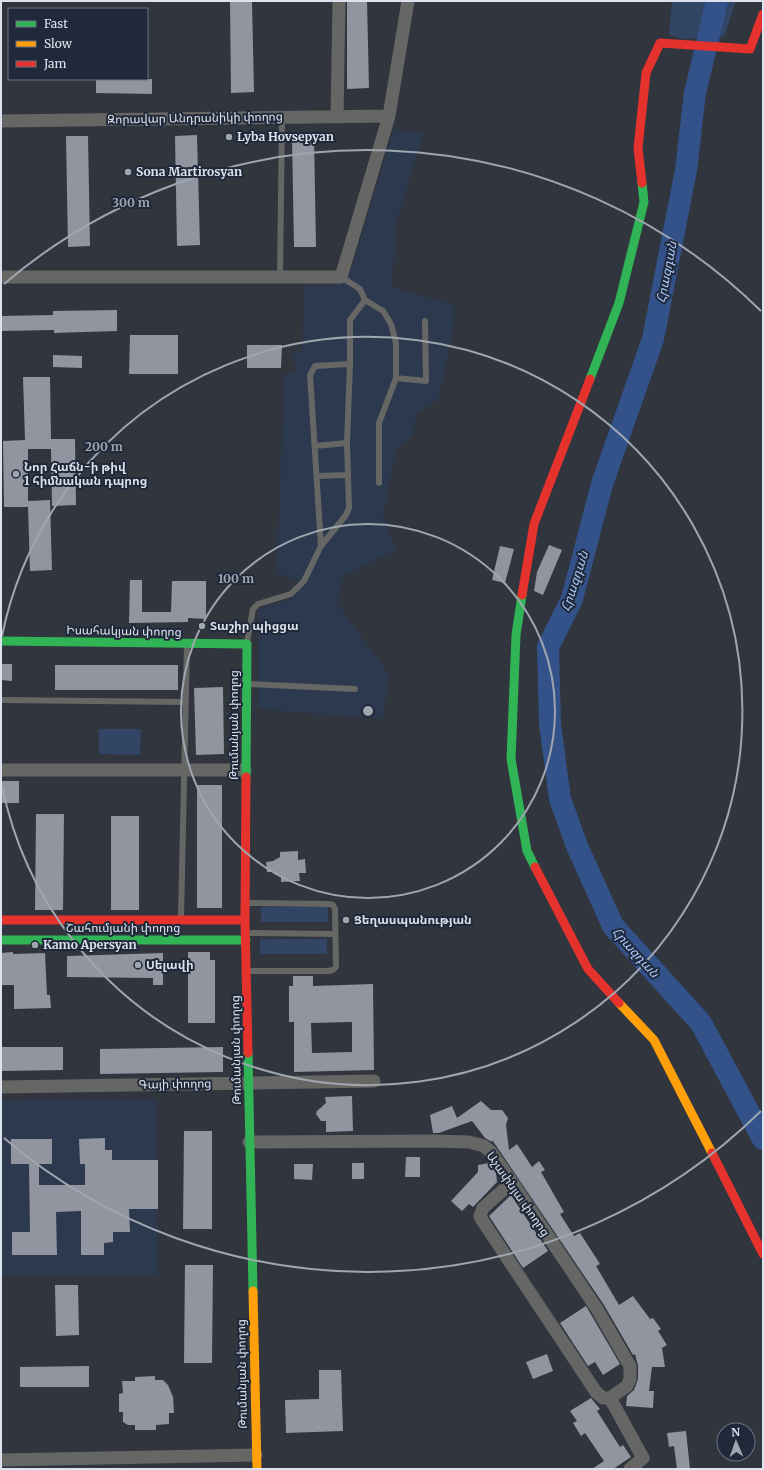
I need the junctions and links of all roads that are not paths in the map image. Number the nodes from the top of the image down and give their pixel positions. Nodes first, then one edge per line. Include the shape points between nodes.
1 (339, 1) edge
2 (408, 1) edge
3 (763, 14) edge
4 (389, 116) junction
5 (282, 117) junction
6 (337, 117) junction
7 (1, 121) edge
8 (1, 277) edge
9 (280, 277) junction
10 (341, 277) junction
11 (365, 300) junction
12 (425, 321) dead end
13 (350, 364) junction
14 (396, 378) junction
15 (347, 444) junction
16 (315, 446) junction
17 (348, 475) junction
18 (317, 476) junction
19 (379, 483) dead end
20 (321, 546) junction
21 (1, 641) edge
22 (186, 644) junction
23 (246, 644) junction
24 (245, 684) junction
25 (356, 689) dead end
26 (1, 700) edge
27 (185, 702) junction
28 (1, 770) edge
29 (245, 770) junction
30 (184, 771) junction
31 (246, 903) junction
32 (1, 920) edge
33 (181, 920) junction
34 (245, 920) junction
35 (335, 934) junction
36 (246, 936) junction
37 (1, 940) edge
38 (246, 971) junction
39 (374, 1081) dead end
40 (249, 1083) junction
41 (1, 1087) edge
42 (249, 1142) junction
43 (512, 1182) junction
44 (763, 1254) edge
45 (610, 1398) junction
46 (256, 1455) junction
47 (1, 1460) edge
48 (257, 1469) edge
49 (630, 1469) edge

1 - 6 street
2 - 4 street
3 - 44 street via 750,48 660,42 646,73 638,148 644,202 619,304 534,524 516,635 511,759 527,851 588,969 654,1040
4 - 6 street, Զորավար Անդրանիկի փողոց
4 - 10 street
5 - 6 street, Զորավար Անդրանիկի փողոց
5 - 7 street, Զորավար Անդրանիկի փողոց
5 - 9 lane
8 - 9 street
9 - 10 street
10 - 11 lane via 360,290
11 - 13 lane via 350,320
11 - 14 lane via 383,311 391,324 396,343
12 - 14 lane via 426,382
13 - 15 lane
13 - 16 lane via 315,366 311,370
14 - 19 lane via 379,423
15 - 16 lane
15 - 17 lane
16 - 18 lane
17 - 18 lane
17 - 20 lane via 349,508
18 - 20 lane
20 - 23 lane via 304,581 291,594 258,604 253,609
21 - 22 street, Իսահակյան փողոց
22 - 23 street, Իսահակյան փողոց
22 - 27 lane
23 - 24 street, Թումանյան փողոց
24 - 25 lane
24 - 29 street, Թումանյան փողոց
26 - 27 lane
27 - 30 lane
28 - 30 street
29 - 30 street
29 - 31 street, Թումանյան փողոց
30 - 33 lane
31 - 34 street, Թումանյան փողոց
31 - 35 lane via 333,905
32 - 33 street, Շահումյանի փողոց
33 - 34 street, Շահումյանի փողոց
34 - 36 street, Թումանյան փողոց
35 - 36 lane
35 - 38 lane via 336,967 333,970
36 - 37 street, Շահումյանի փողոց
36 - 38 street, Թումանյան փողոց
38 - 40 street, Թումանյան փողոց
39 - 40 street, Գայի փողոց
40 - 41 street, Գայի փողոց
40 - 42 street, Թումանյան փողոց
42 - 43 street, Աչափնյա փողոց via 469,1142 484,1146 491,1152
42 - 46 street, Թումանյան փողոց
43 - 45 street, Աչափնյա փողոց via 596,1309 630,1366 627,1386
43 - 45 street via 483,1208 480,1216 596,1392 603,1398
45 - 49 street via 643,1458
46 - 47 street
46 - 48 street, Թումանյան փողոց

